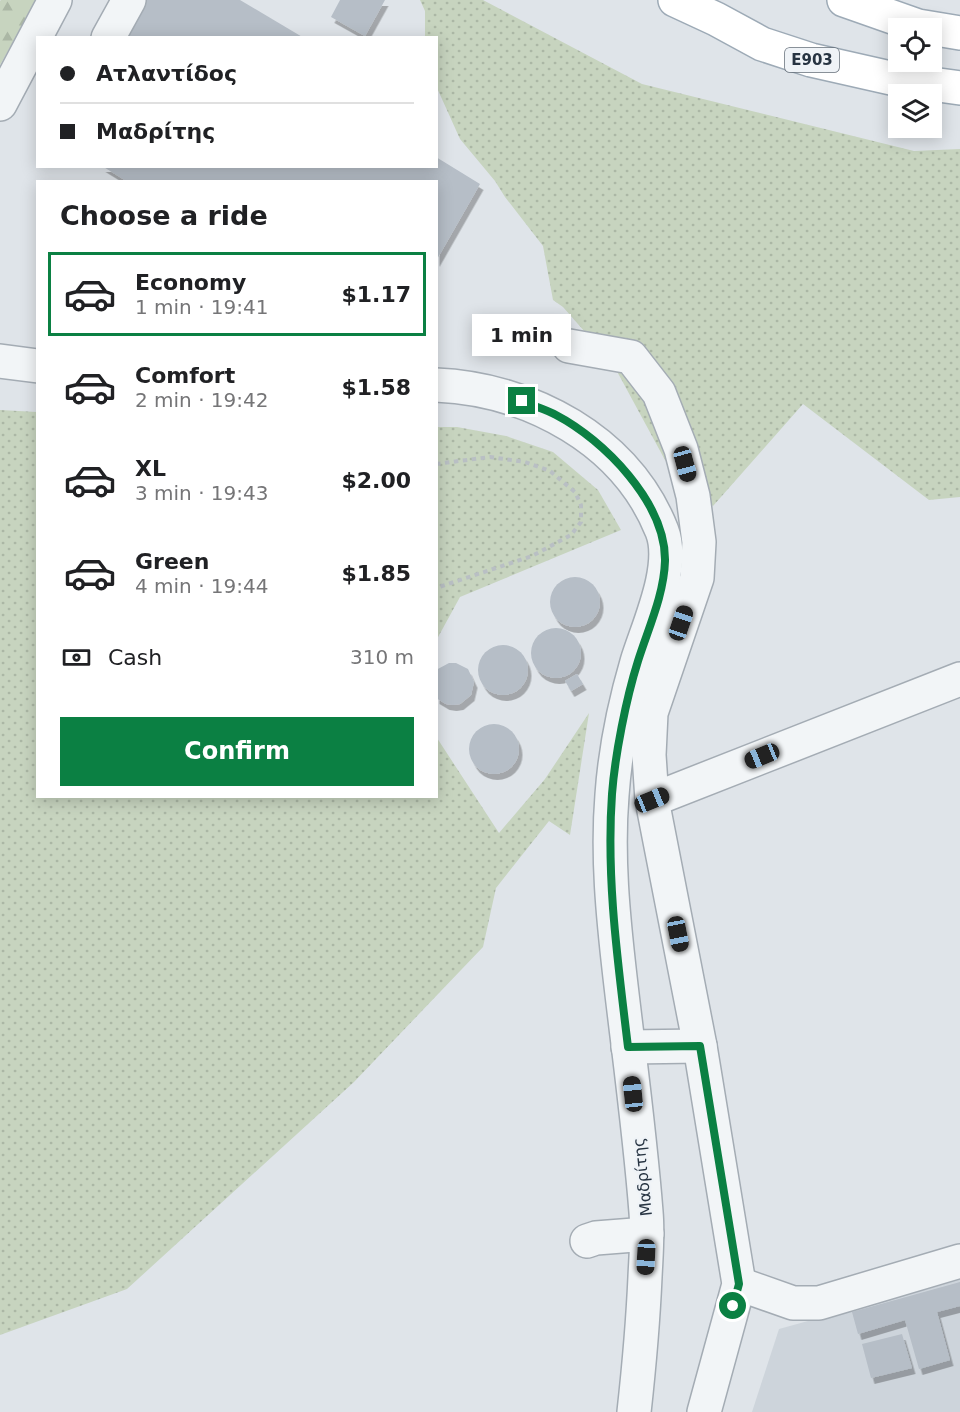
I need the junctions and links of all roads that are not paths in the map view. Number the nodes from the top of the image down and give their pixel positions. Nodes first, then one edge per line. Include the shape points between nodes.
1 (55, 0) edge
2 (129, 0) edge
3 (675, 0) edge
4 (844, 0) edge
5 (960, 33) edge
6 (109, 36) edge
7 (960, 88) edge
8 (0, 104) edge
9 (569, 346) dead end
10 (0, 361) edge
11 (36, 366) edge
12 (438, 385) edge
13 (960, 679) edge
14 (652, 800) junction
15 (700, 1046) junction
16 (628, 1047) junction
17 (647, 1234) junction
18 (587, 1241) dead end
19 (960, 1261) edge
20 (739, 1284) junction
21 (634, 1412) edge
22 (704, 1412) edge

1 - 8 street
2 - 6 street
3 - 7 main road, E903 via 762,44 811,60 895,79
4 - 5 main road via 918,26
9 - 14 street via 631,357 659,393 681,448 693,496 699,542 697,578 651,712
10 - 11 street
12 - 16 street, Μαδρίτης via 491,393 556,415 607,452 628,474 663,533 665,562 659,597 637,663 612,792 609,858
13 - 14 street
14 - 15 street
15 - 16 street
15 - 20 street
16 - 17 street, Μαδρίτης
17 - 18 street
17 - 21 street, Μαδρίτης
19 - 20 street via 819,1304 793,1303
20 - 22 street

